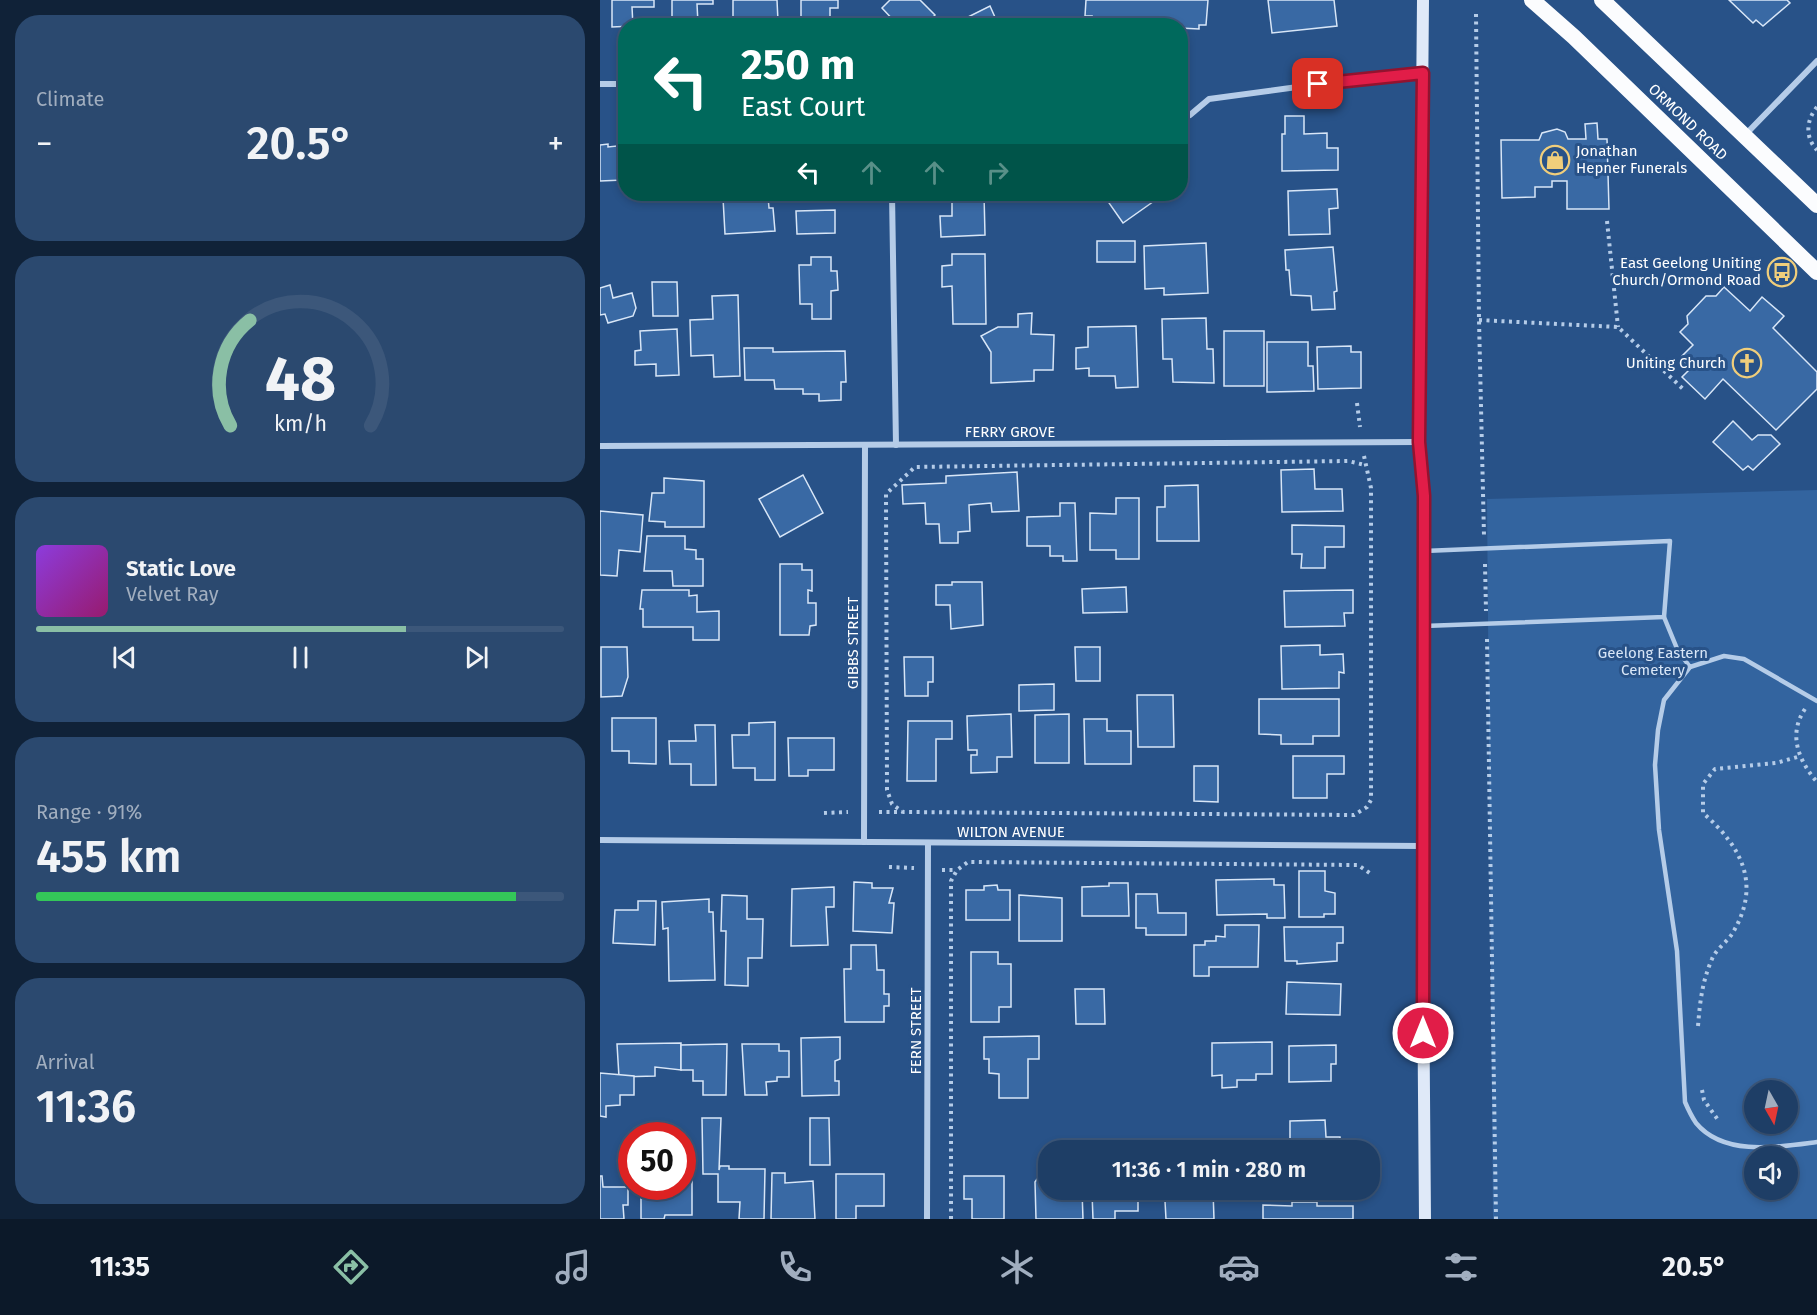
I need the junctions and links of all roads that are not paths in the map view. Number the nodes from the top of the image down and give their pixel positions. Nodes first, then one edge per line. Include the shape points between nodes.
1 (1423, 0) edge
2 (1532, 0) edge
3 (1602, 0) edge
4 (1817, 61) edge
5 (1423, 73) junction
6 (600, 84) edge
7 (618, 84) edge
8 (1190, 115) dead end
9 (1743, 136) junction
10 (892, 201) edge
11 (1817, 205) edge
12 (1817, 273) edge
13 (1419, 442) junction
14 (865, 445) junction
15 (896, 445) junction
16 (601, 446) edge
17 (1424, 551) junction
18 (1664, 617) junction
19 (1423, 626) junction
20 (1690, 667) junction
21 (1814, 700) edge
22 (600, 840) edge
23 (864, 842) junction
24 (928, 843) junction
25 (1422, 846) junction
26 (1817, 1142) edge
27 (927, 1219) edge
28 (1425, 1219) edge

1 - 5 main road
2 - 12 highway, ORMOND ROAD
3 - 9 highway, ORMOND ROAD
4 - 9 street
5 - 8 street via 1209,99
5 - 13 main road
6 - 7 street
9 - 11 highway, ORMOND ROAD
10 - 15 street
13 - 15 street, FERRY GROVE
13 - 17 main road
14 - 15 street, FERRY GROVE
14 - 16 street, FERRY GROVE
14 - 23 street, GIBBS STREET
17 - 18 lane via 1670,541
17 - 19 main road
18 - 19 lane
18 - 20 lane via 1678,651
19 - 25 main road
20 - 21 lane via 1724,656 1744,659
20 - 26 lane via 1664,700 1655,765 1659,830 1677,951 1685,1102 1697,1124 1731,1144 1755,1147
22 - 23 street, WILTON AVENUE
23 - 24 street, WILTON AVENUE
24 - 25 street, WILTON AVENUE
24 - 27 street, FERN STREET
25 - 28 main road

